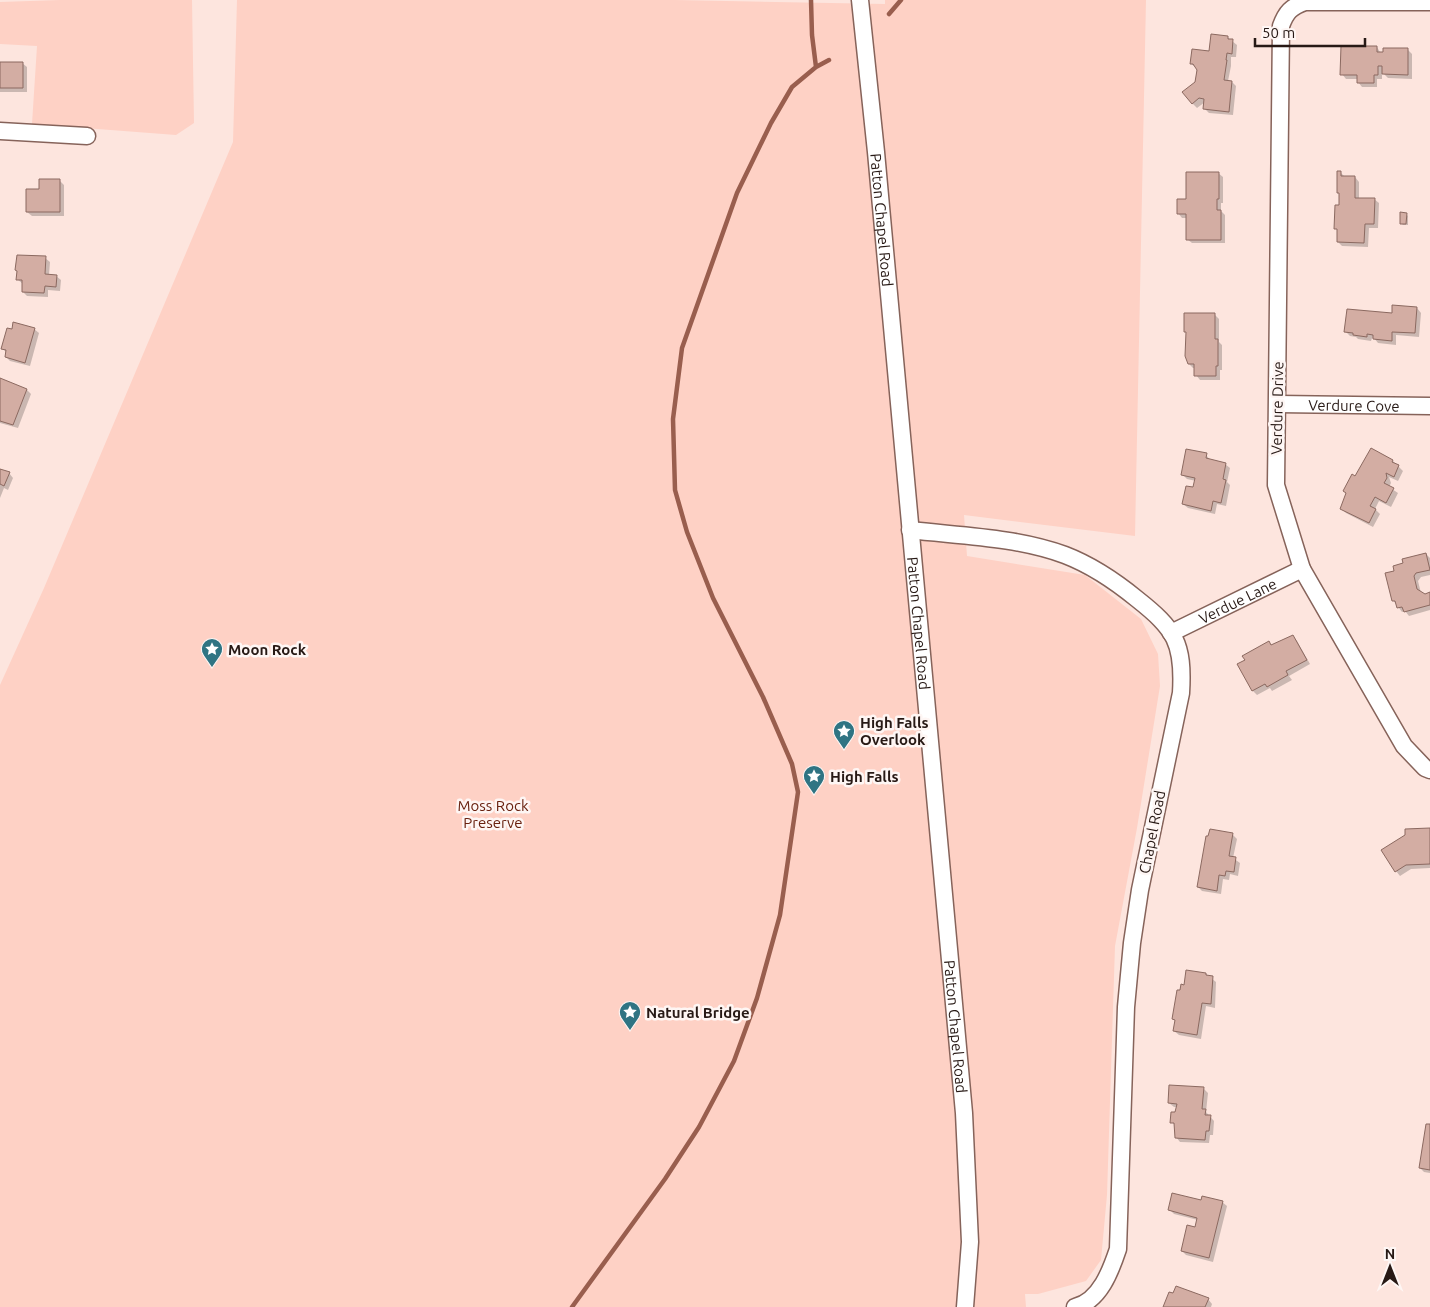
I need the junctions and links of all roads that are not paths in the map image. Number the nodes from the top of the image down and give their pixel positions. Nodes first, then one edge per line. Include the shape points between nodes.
1 (860, 0) edge
2 (1430, 2) edge
3 (0, 131) edge
4 (87, 136) dead end
5 (1278, 404) junction
6 (1430, 406) edge
7 (910, 530) junction
8 (1302, 568) junction
9 (1172, 633) junction
10 (1430, 770) edge
11 (966, 1307) edge
12 (1075, 1307) edge

1 - 7 street, Patton Chapel Road
2 - 5 street, Verdure Drive via 1317,1 1293,6 1285,14 1281,26
3 - 4 street
5 - 6 street, Verdure Cove
5 - 8 street, Verdure Drive via 1276,485
7 - 9 street, Chapel Road via 1012,542 1065,556 1123,587 1154,612
7 - 11 street, Patton Chapel Road via 964,1113 970,1242
8 - 9 street, Verdue Lane
8 - 10 street, Verdure Drive via 1404,746
9 - 12 street, Chapel Road via 1180,649 1182,671 1132,943 1126,1007 1118,1249 1110,1273 1099,1290 1081,1306

